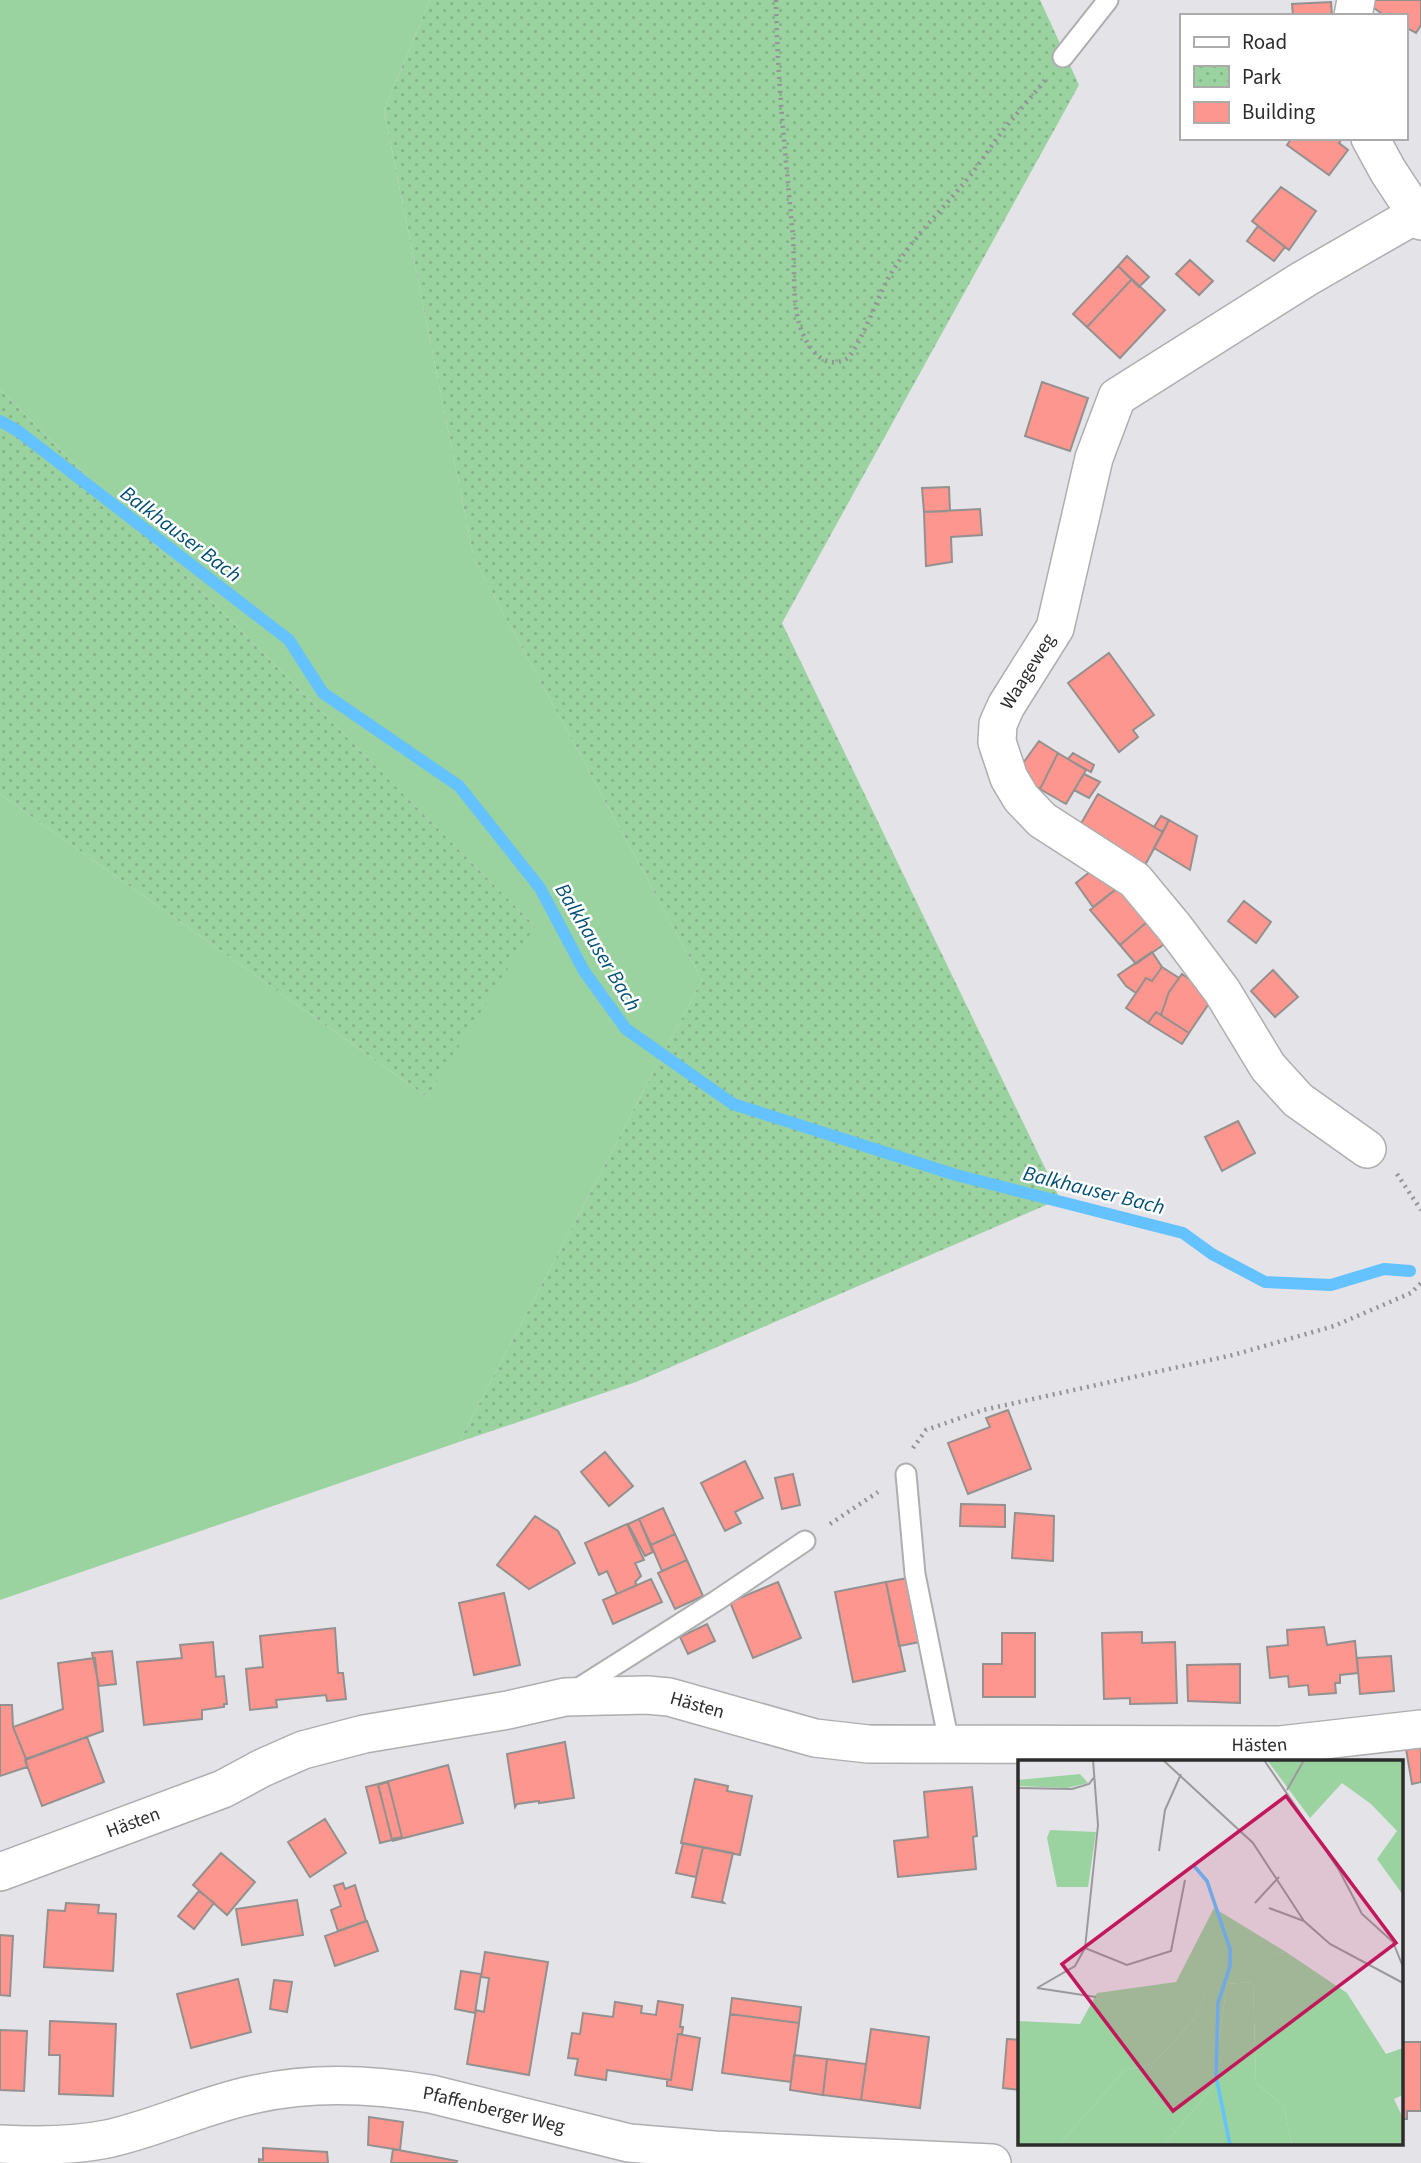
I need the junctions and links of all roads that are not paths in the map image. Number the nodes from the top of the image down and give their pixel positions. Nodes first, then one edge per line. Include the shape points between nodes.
1 (1108, 0) edge
2 (1063, 57) road end
3 (1371, 140) edge
4 (1418, 218) edge
5 (1367, 1149) dead end
6 (906, 1474) road end
7 (805, 1541) road end
8 (565, 1696) junction
9 (1421, 1729) edge
10 (949, 1743) junction
11 (0, 1872) edge
12 (0, 2144) edge
13 (992, 2163) edge

1 - 2 lane
3 - 4 street
4 - 5 street, Waageweg via 1304,279 1117,397 1094,458 1055,628 1006,706 997,734 1009,778 1032,810 1135,880 1222,991 1268,1067 1298,1100
6 - 10 lane via 915,1574
7 - 8 lane
8 - 10 street, Hästen via 669,1697 815,1738 868,1744
8 - 11 street, Hästen via 303,1750 223,1789
9 - 10 street, Hästen via 1280,1745
12 - 13 street, Pfaffenberger Weg via 107,2139 258,2093 335,2085 431,2094 629,2143

